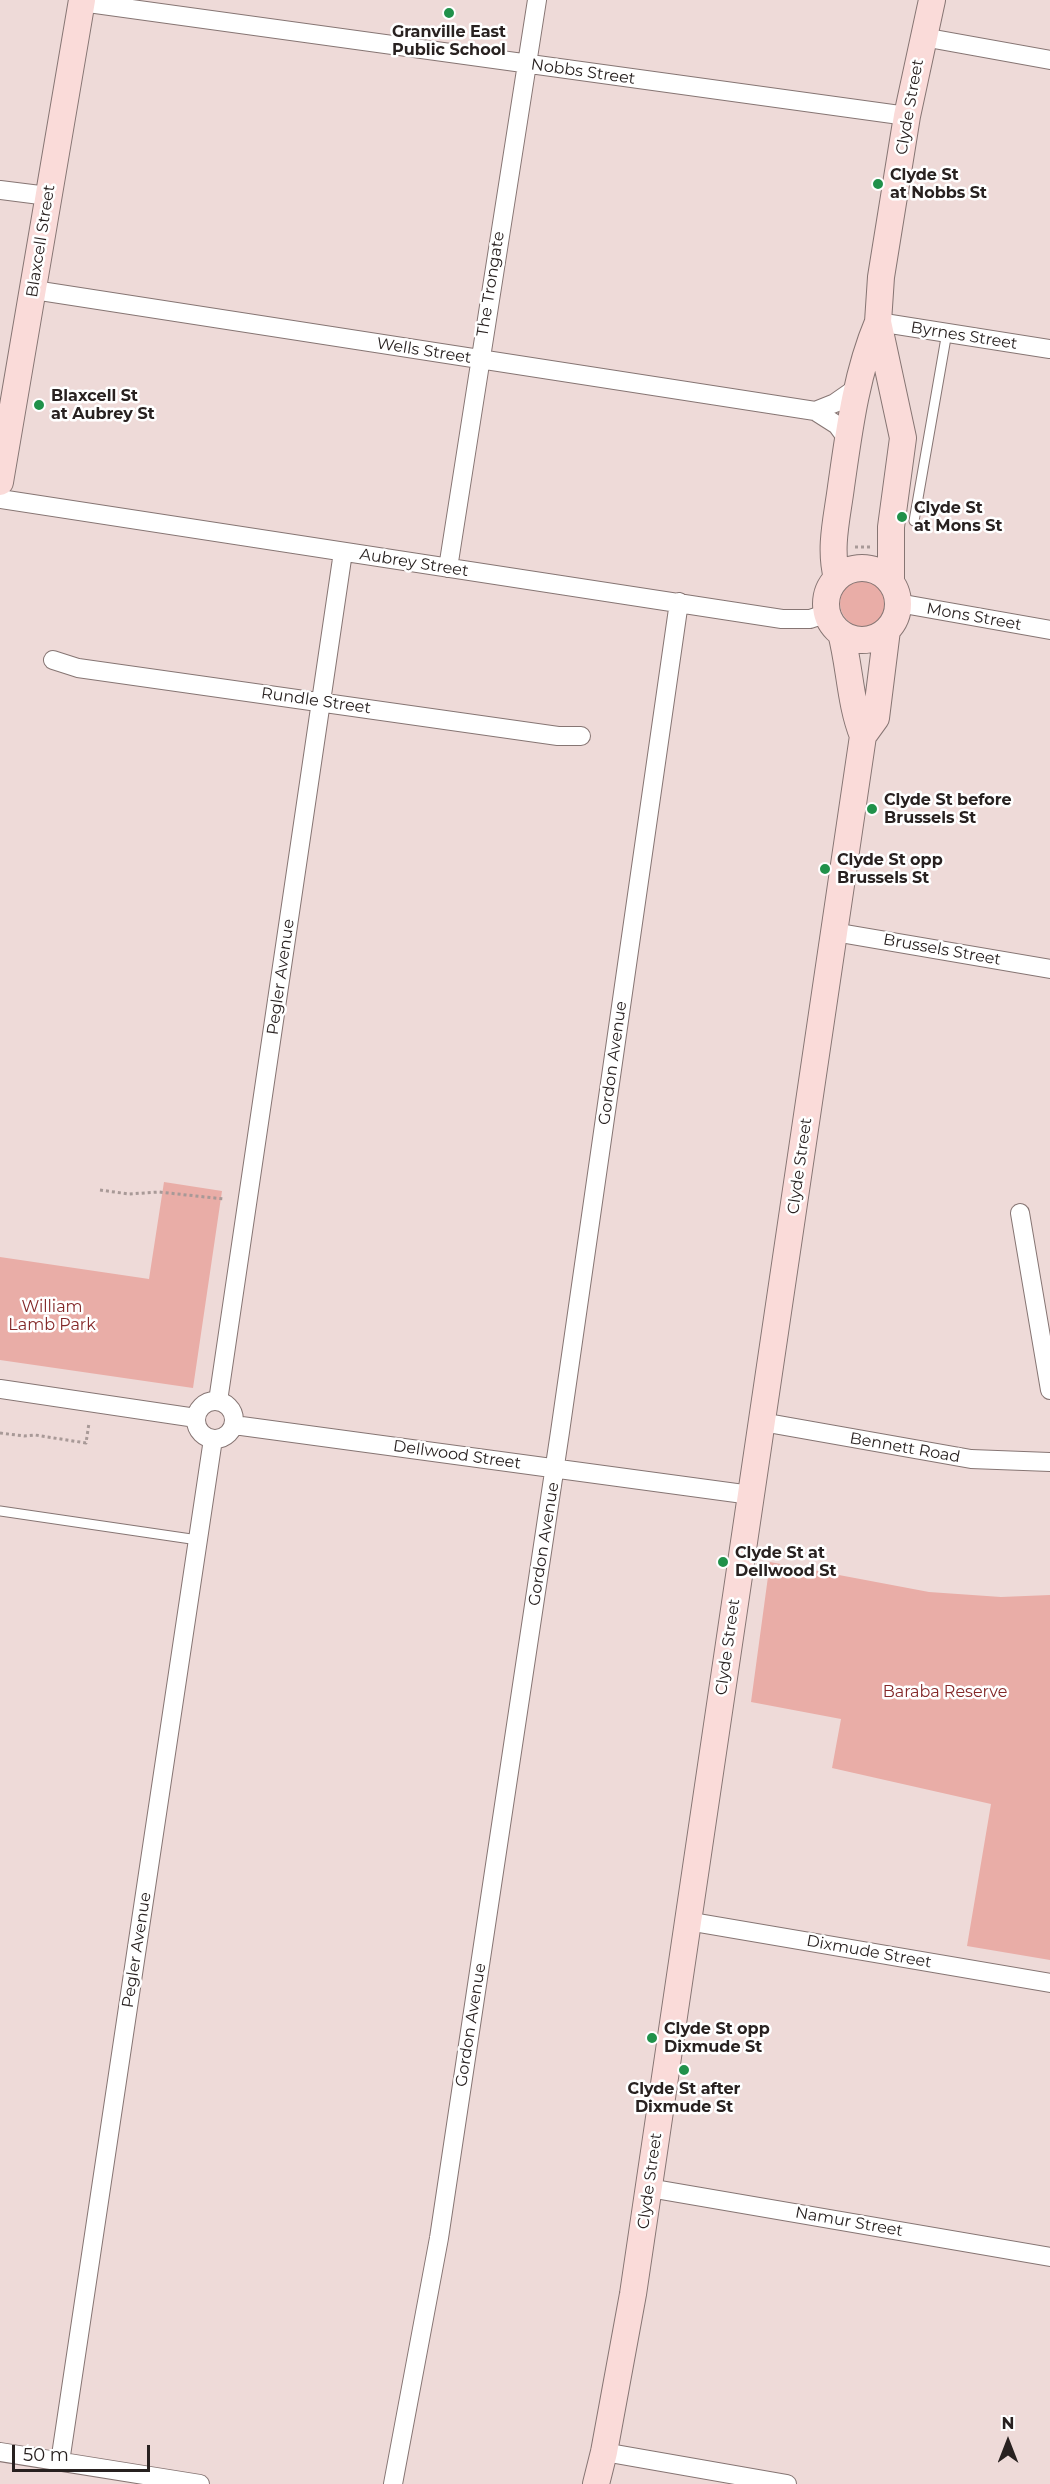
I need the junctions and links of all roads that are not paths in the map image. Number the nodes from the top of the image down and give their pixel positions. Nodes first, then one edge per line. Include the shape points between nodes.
1 (537, 0) edge
2 (932, 0) edge
3 (82, 1) edge
4 (923, 37) junction
5 (1050, 60) edge
6 (526, 63) junction
7 (907, 116) junction
8 (0, 190) edge
9 (48, 196) junction
10 (34, 290) junction
11 (878, 322) junction
12 (947, 332) junction
13 (1050, 350) edge
14 (479, 360) junction
15 (858, 387) junction
16 (815, 411) junction
17 (848, 440) junction
18 (0, 482) edge
19 (0, 499) edge
20 (914, 521) dead end
21 (343, 552) junction
22 (448, 568) junction
23 (837, 578) junction
24 (895, 593) junction
25 (680, 603) junction
26 (835, 623) junction
27 (887, 630) junction
28 (1050, 630) edge
29 (52, 660) dead end
30 (322, 702) junction
31 (581, 736) dead end
32 (863, 736) junction
33 (834, 932) junction
34 (1050, 969) edge
35 (1020, 1213) dead end
36 (0, 1389) edge
37 (1050, 1390) edge
38 (218, 1401) junction
39 (196, 1418) junction
40 (762, 1422) junction
41 (234, 1425) junction
42 (213, 1439) junction
43 (1050, 1462) edge
44 (555, 1468) junction
45 (751, 1495) junction
46 (0, 1511) edge
47 (198, 1540) junction
48 (687, 1921) junction
49 (1050, 1983) edge
50 (649, 2188) junction
51 (1050, 2257) edge
52 (0, 2452) edge
53 (604, 2452) junction
54 (60, 2462) junction
55 (200, 2484) edge
56 (393, 2484) edge
57 (596, 2484) edge
58 (787, 2484) edge

1 - 6 street, The Trongate
2 - 4 main road, Clyde Street
3 - 6 street, Nobbs Street
3 - 9 main road, Blaxcell Street
4 - 5 street
4 - 7 main road, Clyde Street
6 - 7 street, Nobbs Street
6 - 14 street, The Trongate
7 - 11 main road, Clyde Street via 881,277
8 - 9 street
9 - 10 main road, Blaxcell Street
10 - 14 street, Wells Street
10 - 18 main road, Blaxcell Street
11 - 12 street, Byrnes Street
11 - 15 main road, Clyde Street
11 - 24 main road, Clyde Street via 903,438 891,527
12 - 13 street, Byrnes Street
12 - 20 lane
14 - 16 street, Wells Street
14 - 22 street, The Trongate
15 - 16 street via 835,404
15 - 17 main road, Clyde Street
16 - 17 street, Wells Street via 837,425
17 - 23 main road, Clyde Street via 832,552
19 - 21 street, Aubrey Street
21 - 22 street, Aubrey Street
21 - 30 street, Pegler Avenue
22 - 25 street, Aubrey Street
23 - 24 main road via 847,571 871,569 883,574
23 - 26 main road via 828,595
24 - 27 main road via 894,621
24 - 28 street, Mons Street
25 - 26 street, Aubrey Street
25 - 44 street, Gordon Avenue
26 - 27 main road via 852,638 876,637
26 - 32 main road, Clyde Street via 849,662 855,717
27 - 32 main road, Clyde Street via 876,718
29 - 30 street, Rundle Street via 78,668
30 - 31 street, Rundle Street
30 - 38 street, Pegler Avenue
32 - 33 main road, Clyde Street
33 - 34 street, Brussels Street
33 - 40 main road, Clyde Street
35 - 37 street
36 - 39 street
38 - 39 street via 205,1404
38 - 41 street via 233,1412
39 - 42 street via 198,1429
40 - 43 street, Bennett Road via 971,1459
40 - 45 main road, Clyde Street
41 - 42 street via 224,1437
41 - 44 street, Dellwood Street
42 - 47 street, Pegler Avenue
44 - 45 street, Dellwood Street
44 - 56 street, Gordon Avenue via 440,2238
45 - 48 main road, Clyde Street
46 - 47 lane
47 - 54 street, Pegler Avenue
48 - 49 street, Dixmude Street
48 - 50 main road, Clyde Street
50 - 51 street, Namur Street
50 - 53 main road, Clyde Street
52 - 54 street
53 - 57 main road, Clyde Street
53 - 58 street
54 - 55 street

